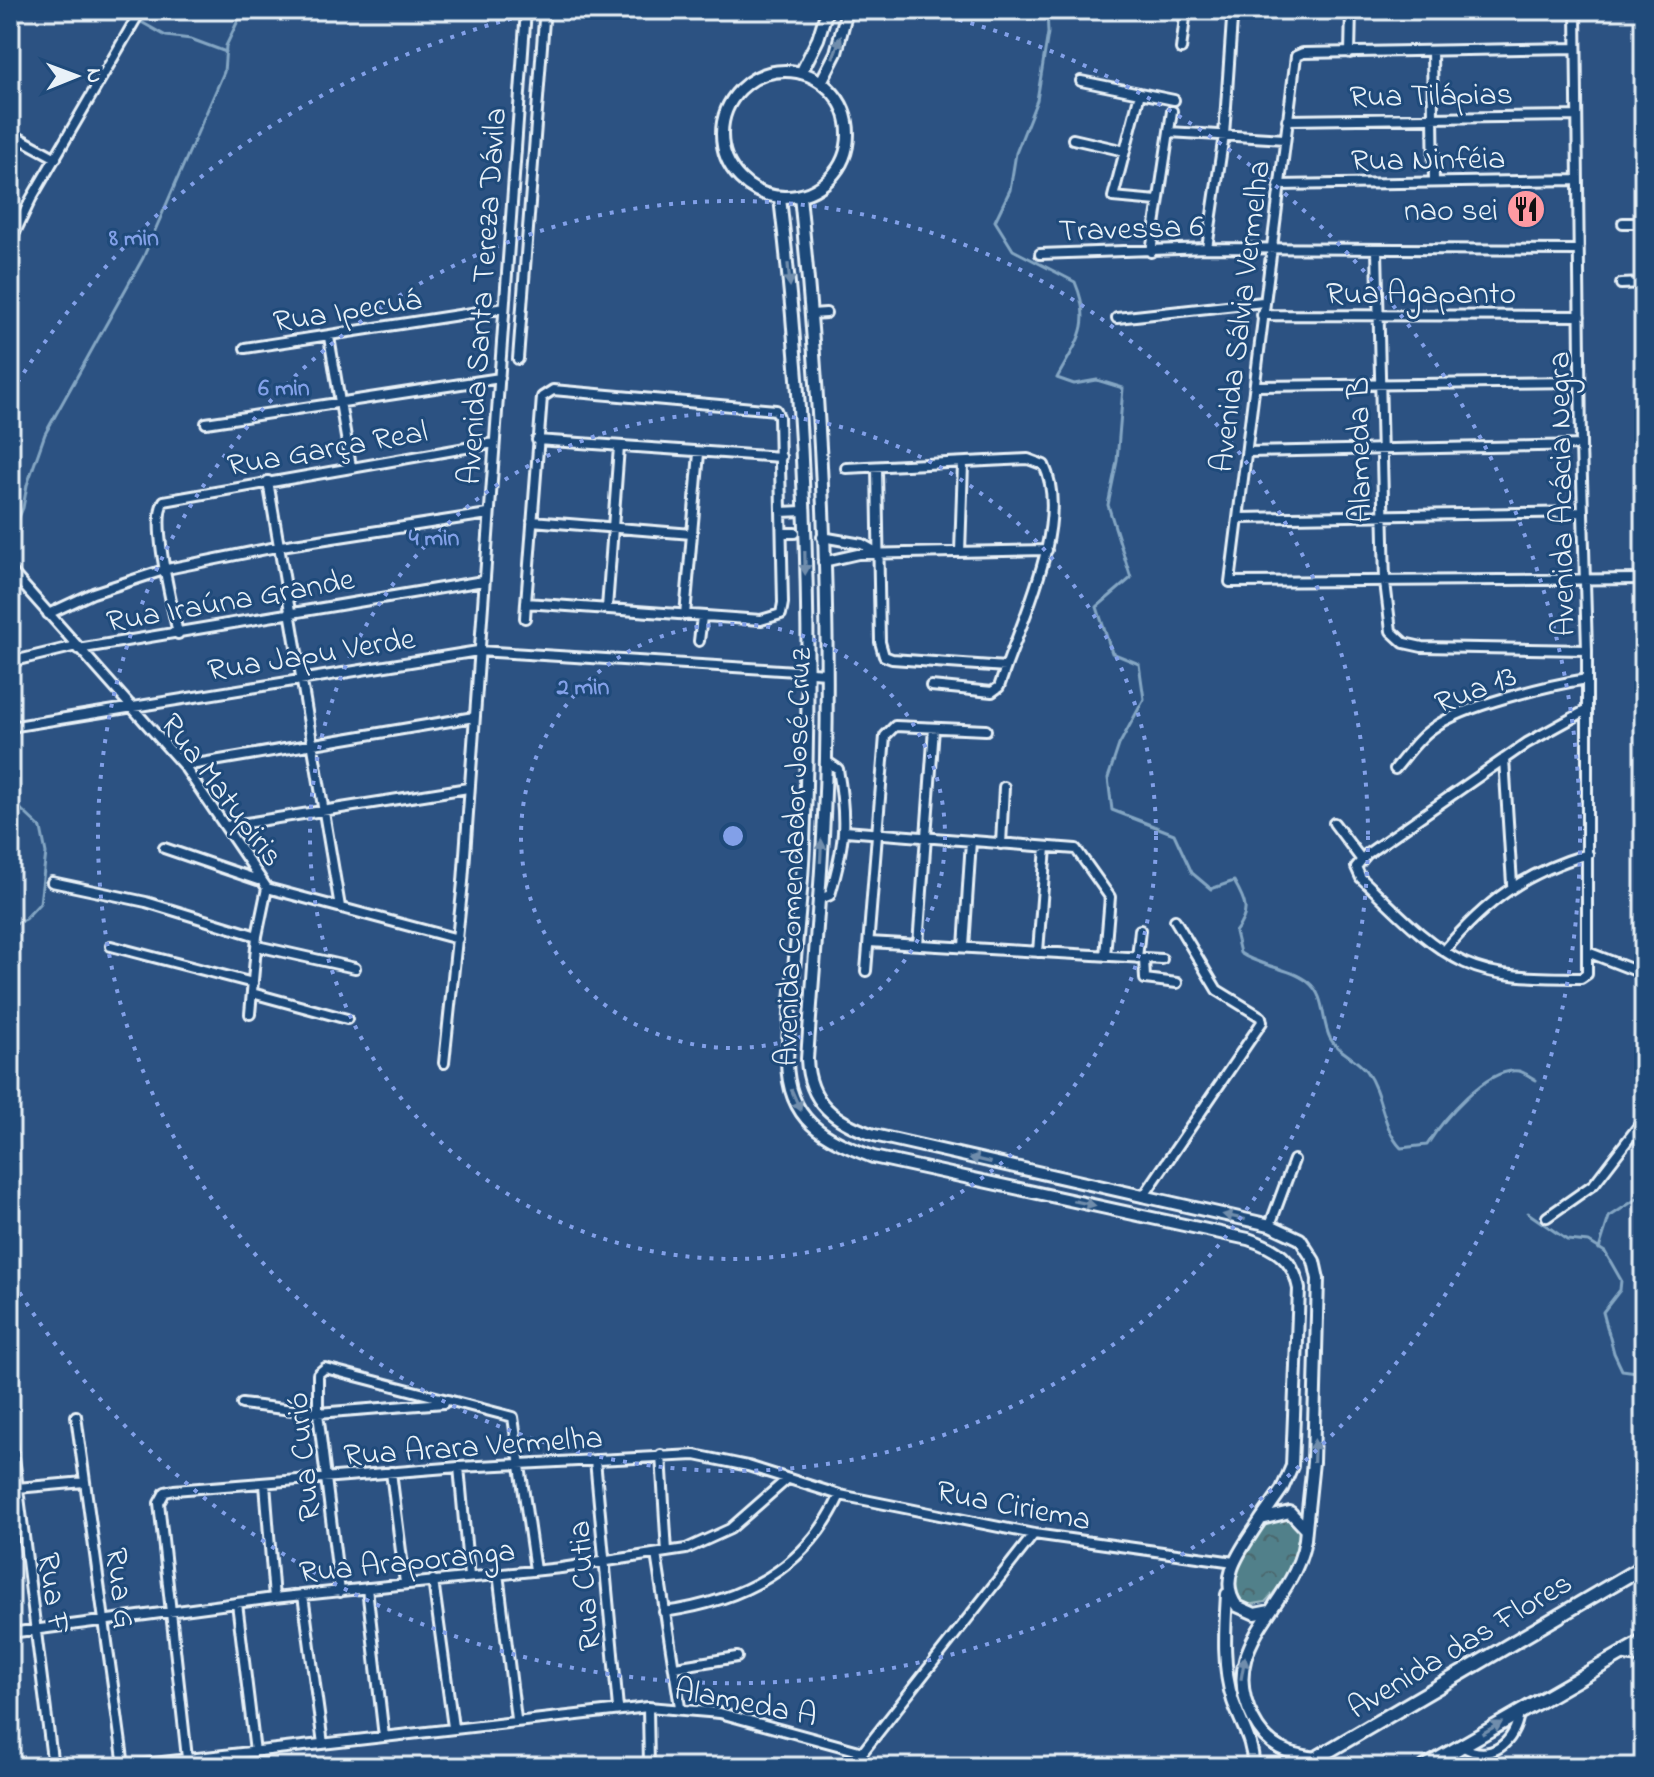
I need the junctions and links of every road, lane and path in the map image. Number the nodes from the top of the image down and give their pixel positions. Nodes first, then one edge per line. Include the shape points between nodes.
1 (141, 10) edge
2 (526, 10) edge
3 (827, 10) edge
4 (847, 10) edge
5 (1186, 10) edge
6 (1236, 10) edge
7 (1351, 10) edge
8 (1576, 10) edge
9 (1642, 10) edge
10 (544, 20) dead end
11 (1644, 42) edge
12 (1576, 48) junction
13 (1181, 49) dead end
14 (1432, 51) junction
15 (1350, 53) junction
16 (801, 73) junction
17 (1081, 81) dead end
18 (821, 82) junction
19 (1140, 93) junction
20 (1174, 100) dead end
21 (1172, 111) dead end
22 (1576, 116) junction
23 (1432, 117) junction
24 (1287, 120) junction
25 (1169, 132) junction
26 (10, 133) edge
27 (1224, 135) junction
28 (1073, 139) dead end
29 (1284, 139) junction
30 (1125, 151) junction
31 (56, 158) junction
32 (1578, 180) junction
33 (1434, 182) junction
34 (1279, 185) junction
35 (800, 196) junction
36 (780, 198) junction
37 (1157, 201) junction
38 (1623, 223) dead end
39 (1644, 223) edge
40 (10, 243) edge
41 (1207, 248) junction
42 (1271, 249) junction
43 (1377, 250) junction
44 (1578, 250) junction
45 (1151, 252) junction
46 (1040, 254) dead end
47 (1644, 283) edge
48 (1621, 284) dead end
49 (1263, 302) junction
50 (504, 308) junction
51 (826, 313) dead end
52 (812, 314) junction
53 (1262, 315) junction
54 (1378, 316) junction
55 (1580, 316) junction
56 (1117, 318) dead end
57 (329, 337) junction
58 (245, 348) dead end
59 (518, 359) dead end
60 (500, 378) junction
61 (1580, 382) junction
62 (1381, 384) junction
63 (1256, 386) junction
64 (341, 404) junction
65 (206, 423) dead end
66 (537, 440) junction
67 (494, 443) junction
68 (1581, 445) junction
69 (619, 447) junction
70 (1381, 450) junction
71 (1248, 452) junction
72 (699, 453) junction
73 (781, 457) junction
74 (963, 464) junction
75 (351, 467) junction
76 (846, 468) dead end
77 (877, 468) junction
78 (268, 481) junction
79 (803, 511) junction
80 (781, 512) junction
81 (1583, 512) junction
82 (488, 514) junction
83 (1382, 515) junction
84 (1239, 518) junction
85 (532, 521) junction
86 (613, 527) junction
87 (782, 533) junction
88 (795, 533) dead end
89 (692, 534) junction
90 (822, 537) junction
91 (281, 546) junction
92 (1047, 550) junction
93 (960, 552) junction
94 (878, 553) junction
95 (823, 562) junction
96 (167, 569) junction
97 (10, 570) edge
98 (1584, 579) junction
99 (1644, 579) edge
100 (483, 581) junction
101 (1385, 582) junction
102 (526, 603) junction
103 (607, 608) junction
104 (291, 613) junction
105 (48, 614) junction
106 (685, 615) junction
107 (702, 617) junction
108 (525, 618) dead end
109 (178, 634) junction
110 (699, 641) dead end
111 (77, 648) junction
112 (1587, 650) junction
113 (478, 651) junction
114 (10, 662) edge
115 (1006, 667) junction
116 (806, 671) junction
117 (827, 673) junction
118 (300, 679) junction
119 (1587, 679) junction
120 (931, 686) dead end
121 (130, 708) junction
122 (1587, 710) junction
123 (474, 717) junction
124 (10, 727) edge
125 (934, 728) junction
126 (986, 730) dead end
127 (312, 742) junction
128 (1504, 759) junction
129 (826, 761) junction
130 (184, 766) junction
131 (1395, 769) dead end
132 (1004, 787) dead end
133 (468, 788) junction
134 (324, 809) junction
135 (1334, 823) dead end
136 (227, 826) junction
137 (845, 831) junction
138 (877, 834) junction
139 (926, 838) junction
140 (971, 841) junction
141 (1001, 844) junction
142 (1046, 847) junction
143 (164, 848) dead end
144 (1588, 854) junction
145 (1361, 859) junction
146 (259, 880) junction
147 (52, 882) dead end
148 (1512, 884) junction
149 (267, 888) junction
150 (818, 900) junction
151 (340, 907) junction
152 (1175, 920) dead end
153 (1140, 930) dead end
154 (458, 939) junction
155 (257, 941) junction
156 (869, 942) junction
157 (918, 945) junction
158 (111, 946) dead end
159 (964, 947) junction
160 (1444, 951) junction
161 (1038, 952) junction
162 (1590, 953) junction
163 (1105, 956) junction
164 (1141, 958) junction
165 (1162, 959) dead end
166 (355, 968) dead end
167 (866, 971) dead end
168 (1644, 974) edge
169 (1177, 983) dead end
170 (253, 988) junction
171 (250, 1014) dead end
172 (347, 1019) dead end
173 (444, 1063) dead end
174 (1644, 1119) edge
175 (1294, 1160) dead end
176 (1143, 1197) junction
177 (1547, 1217) dead end
178 (1270, 1225) junction
179 (453, 1402) junction
180 (242, 1404) dead end
181 (318, 1413) junction
182 (76, 1416) dead end
183 (10, 1425) edge
184 (661, 1455) junction
185 (595, 1460) junction
186 (522, 1465) junction
187 (459, 1467) junction
188 (391, 1472) junction
189 (327, 1479) junction
190 (786, 1480) junction
191 (84, 1482) junction
192 (265, 1484) junction
193 (17, 1488) junction
194 (840, 1495) junction
195 (1261, 1519) junction
196 (1306, 1529) junction
197 (1034, 1534) junction
198 (667, 1552) junction
199 (656, 1554) junction
200 (604, 1562) junction
201 (1234, 1562) junction
202 (1644, 1566) edge
203 (535, 1570) junction
204 (498, 1573) junction
205 (469, 1576) junction
206 (433, 1580) junction
207 (405, 1583) junction
208 (367, 1588) junction
209 (1228, 1588) junction
210 (340, 1592) junction
211 (303, 1595) junction
212 (274, 1598) junction
213 (237, 1603) junction
214 (1270, 1611) junction
215 (170, 1612) junction
216 (664, 1612) junction
217 (102, 1620) junction
218 (36, 1629) junction
219 (10, 1633) edge
220 (1644, 1641) edge
221 (1620, 1655) junction
222 (737, 1657) dead end
223 (1644, 1659) edge
224 (675, 1667) junction
225 (648, 1707) junction
226 (680, 1707) junction
227 (618, 1708) junction
228 (1519, 1713) junction
229 (516, 1719) junction
230 (453, 1727) junction
231 (384, 1737) junction
232 (323, 1744) junction
233 (1462, 1746) junction
234 (255, 1752) junction
235 (863, 1752) junction
236 (187, 1758) junction
237 (1317, 1758) junction
238 (53, 1767) edge
239 (121, 1767) edge
240 (649, 1767) edge
241 (851, 1767) edge
242 (1253, 1767) edge
243 (1301, 1767) edge
244 (1425, 1767) edge

1 - 31 street
2 - 50 street, Avenida Santa Tereza Dávila
3 - 16 street
18 -> 4 street via 836,53
5 - 13 street
6 - 27 street
7 - 15 street
8 - 12 street, Avenida Acácia Negra
9 - 11 street
10 - 59 street
12 - 14 street
12 - 22 street, Avenida Acácia Negra
14 - 15 street
14 - 23 street
15 - 24 street, Avenida Sálvia Vermelha via 1296,56
16 - 18 street
16 - 36 street via 772,72 754,79 733,98 723,124 723,144 733,170 753,190
17 - 19 street
18 - 35 street via 844,110 847,146 831,178
19 - 20 street
19 - 30 street
21 - 25 street
22 - 23 street, Rua Tilápias
22 - 32 street, Avenida Acácia Negra
23 - 24 street, Rua Tilápias
23 - 33 street
24 - 29 street, Avenida Sálvia Vermelha
25 - 27 street
25 - 37 street
26 - 31 street
27 - 29 street
27 - 41 street
28 - 30 street
29 - 34 street, Avenida Sálvia Vermelha
30 - 37 street via 1113,197
31 - 40 street
32 - 33 street, Rua Ninféia
32 - 44 street, Avenida Acácia Negra
33 - 34 street, Rua Ninféia
34 - 42 street, Avenida Sálvia Vermelha
35 - 36 street
35 - 52 street, Avenida Comendador José Cruz via 816,300
36 -> 79 street, Avenida Comendador José Cruz
37 - 45 street
38 - 39 street
41 - 42 street, Travessa 6
41 - 45 street, Travessa 6
42 - 43 street, Travessa 6
42 - 49 street, Avenida Sálvia Vermelha
43 - 44 street, Travessa 6
43 - 54 street, Alameda B
44 - 55 street, Avenida Acácia Negra
45 - 46 street, Travessa 6
47 - 48 street
49 - 53 street, Avenida Sálvia Vermelha
49 - 56 street
50 - 57 street, Rua Ipecuá
50 - 60 street, Avenida Santa Tereza Dávila
51 - 52 street
52 - 90 street, Avenida Comendador José Cruz
53 - 54 street, Rua Agapanto
53 - 63 street, Avenida Sálvia Vermelha
54 - 55 street, Rua Agapanto
54 - 62 street, Alameda B
55 - 61 street, Avenida Acácia Negra
57 - 58 street, Rua Ipecuá
57 - 64 street
60 - 64 street
60 - 67 street, Avenida Santa Tereza Dávila
61 - 62 street
61 - 68 street, Avenida Acácia Negra
62 - 63 street
62 - 70 street, Alameda B
63 - 71 street, Avenida Sálvia Vermelha
64 - 65 street
64 - 75 street
66 - 69 street
66 - 73 street via 542,397 553,390 772,409 779,417
66 - 85 street
67 - 75 street, Rua Garça Real
67 - 82 street, Avenida Santa Tereza Dávila
68 - 70 street
68 - 81 street, Avenida Acácia Negra
69 - 72 street
69 - 86 street
70 - 71 street
70 - 83 street, Alameda B
71 - 84 street, Avenida Sálvia Vermelha
72 - 73 street
72 - 89 street
73 - 80 street
74 - 77 street
74 - 92 street via 1039,462 1049,490
74 - 93 street
75 - 78 street, Rua Garça Real
76 - 77 street
77 - 94 street
78 - 91 street
78 - 96 street, Rua Garça Real via 169,500 160,507
79 - 80 street
79 -> 116 street, Avenida Comendador José Cruz
80 - 87 street
81 - 83 street
81 - 98 street, Avenida Acácia Negra
82 - 91 street
82 - 100 street, Avenida Santa Tereza Dávila
83 - 84 street
83 - 101 street, Alameda B
84 - 101 street, Avenida Sálvia Vermelha via 1230,582
85 - 86 street
85 - 102 street
86 - 89 street
86 - 103 street
87 - 88 street
87 - 107 street via 781,614 768,620
89 - 106 street
90 - 94 street via 862,544
90 - 95 street, Avenida Comendador José Cruz
91 - 96 street
91 - 104 street
92 - 93 street
92 - 115 street
93 - 94 street
94 - 95 street
94 - 115 street via 884,656
95 - 117 street, Avenida Comendador José Cruz
96 - 105 street
96 - 109 street
97 - 105 street, Rua Matupiris
98 - 99 street
98 - 101 street
98 - 112 street, Avenida Acácia Negra
100 - 104 street, Rua Iraúna Grande
100 - 113 street, Avenida Santa Tereza Dávila
101 - 112 street, Alameda B via 1389,626 1404,643
102 - 103 street
102 - 108 street
103 - 106 street
104 - 109 street, Rua Iraúna Grande
104 - 118 street
105 - 111 street, Rua Matupiris
106 - 107 street
107 - 110 street
109 - 111 street, Rua Iraúna Grande
111 - 114 street, Rua Iraúna Grande
111 - 121 street, Rua Matupiris
112 - 119 street, Avenida Acácia Negra
113 - 116 street, Rua Japu Verde
113 - 118 street, Rua Japu Verde
113 - 123 street, Avenida Santa Tereza Dávila
115 - 120 street via 996,690
116 - 117 street, Rua Japu Verde
116 -> 195 street, Avenida Comendador José Cruz via 804,847 787,1061 787,1078 799,1109 826,1138 873,1157 1248,1239 1278,1251 1297,1274 1299,1289 1293,1457 1282,1489
117 - 129 street, Avenida Comendador José Cruz
118 - 121 street, Rua Japu Verde
118 - 127 street
119 - 122 street, Avenida Acácia Negra
119 - 131 street, Rua 13 via 1445,721
121 - 124 street, Rua Japu Verde
121 - 130 street, Rua Matupiris
122 - 128 street
122 - 144 street, Avenida Acácia Negra
123 - 127 street
123 - 133 street, Avenida Santa Tereza Dávila
125 - 126 street
125 - 138 street via 895,726 885,736
125 - 139 street
127 - 130 street
127 - 134 street
128 - 145 street
128 - 148 street
129 - 137 street via 838,769
150 -> 129 street, Avenida Comendador José Cruz
130 - 136 street, Rua Matupiris
132 - 141 street
133 - 134 street
133 - 154 street, Avenida Santa Tereza Dávila
134 - 136 street
134 - 151 street
135 - 145 street
136 - 146 street, Rua Matupiris
137 - 138 street
137 - 150 street via 830,895
138 - 139 street
138 - 156 street
139 - 140 street
139 - 157 street
140 - 141 street
140 - 159 street
141 - 142 street
142 - 161 street
142 - 163 street via 1076,849 1110,897
143 - 146 street
144 - 148 street
144 - 162 street, Avenida Acácia Negra
145 - 160 street via 1357,871
146 - 149 street, Rua Matupiris
147 - 155 street via 146,902
148 - 160 street
149 - 151 street, Rua Matupiris
149 - 155 street
176 -> 150 street, Avenida Comendador José Cruz via 874,1135 837,1119 822,1106 809,1083 807,1059
151 - 154 street, Rua Matupiris
152 - 176 street via 1217,990 1262,1022
153 - 164 street
154 - 173 street, Avenida Santa Tereza Dávila
155 - 166 street
155 - 170 street
156 - 157 street
156 - 167 street
157 - 159 street
158 - 170 street
159 - 161 street
160 - 162 street, Avenida Acácia Negra via 1466,964 1501,973 1586,976
161 - 163 street
162 - 168 street
163 - 164 street
164 - 165 street
164 - 169 street via 1145,979
170 - 171 street
170 - 172 street
174 - 177 street via 1594,1184
175 - 178 street
178 -> 176 street, Avenida Comendador José Cruz
196 -> 178 street, Avenida Comendador José Cruz via 1314,1453 1318,1279 1300,1239
179 - 181 street
179 - 181 street, Rua Curió via 325,1368 318,1374
179 - 186 street via 506,1414 515,1421
180 - 181 street
181 - 189 street, Rua Curió
182 - 191 street, Rua G
183 - 193 street, Rua F
184 - 185 street, Rua Arara Vermelha
184 - 190 street, Rua Arara Vermelha via 713,1457
184 - 198 street
185 - 186 street, Rua Arara Vermelha
185 - 200 street, Rua Cutia
186 - 187 street, Rua Arara Vermelha
186 - 203 street
187 - 188 street, Rua Arara Vermelha
187 - 205 street
188 - 189 street, Rua Arara Vermelha
188 - 207 street
189 - 192 street, Rua Arara Vermelha
189 - 210 street, Rua Curió
190 - 194 street, Rua Ciriema
190 - 198 street, Rua Araporanga via 718,1537
191 - 193 street
191 - 217 street, Rua G
192 - 212 street
192 - 215 street, Rua Arara Vermelha via 174,1490 161,1496
193 - 218 street, Rua F
194 - 197 street, Rua Ciriema
194 - 216 street via 820,1530 780,1572 725,1600
195 - 196 street via 1290,1512
195 - 201 street, Avenida Comendador José Cruz
196 - 214 street, Avenida Comendador José Cruz via 1300,1564
197 - 201 street, Rua Ciriema
197 - 235 street
198 - 199 street, Rua Araporanga
199 - 200 street, Rua Araporanga
199 - 216 street
200 - 203 street, Rua Araporanga
200 - 227 street, Rua Cutia
201 - 209 street, Avenida Comendador José Cruz
202 - 237 main road, Avenida das Flores
203 - 204 street, Rua Araporanga
204 - 205 street, Rua Araporanga
204 - 229 street
205 - 206 street, Rua Araporanga
206 - 207 street, Rua Araporanga
206 - 230 street
207 - 208 street, Rua Araporanga
208 - 210 street, Rua Araporanga
208 - 231 street
209 - 214 street via 1242,1609 1255,1614
209 - 242 street via 1230,1689 1252,1745
210 - 211 street, Rua Araporanga
211 - 212 street, Rua Araporanga
211 - 232 street
212 - 213 street, Rua Araporanga
213 - 215 street, Rua Araporanga
213 - 234 street
237 -> 214 street via 1285,1752 1269,1742 1243,1696 1246,1651
215 - 217 street, Rua Araporanga
215 - 236 street
216 - 224 street
217 - 218 street, Rua Araporanga
217 - 239 street, Rua G
218 - 219 street, Rua Araporanga
218 - 238 street, Rua F
220 - 221 main road
221 - 223 street
221 - 228 main road
222 - 224 street
224 - 226 street
225 - 226 street, Alameda A
225 - 227 street, Alameda A
225 - 240 street
226 - 235 street, Alameda A via 761,1722
227 - 229 street, Alameda A
233 -> 228 main road
228 - 233 street via 1515,1733 1501,1747 1479,1753
229 - 230 street, Alameda A
230 - 231 street, Alameda A
231 - 232 street, Alameda A
232 - 234 street, Alameda A
233 - 244 main road
234 - 236 street, Alameda A
235 - 241 street
236 - 239 street, Alameda A
237 - 243 main road, Avenida das Flores

